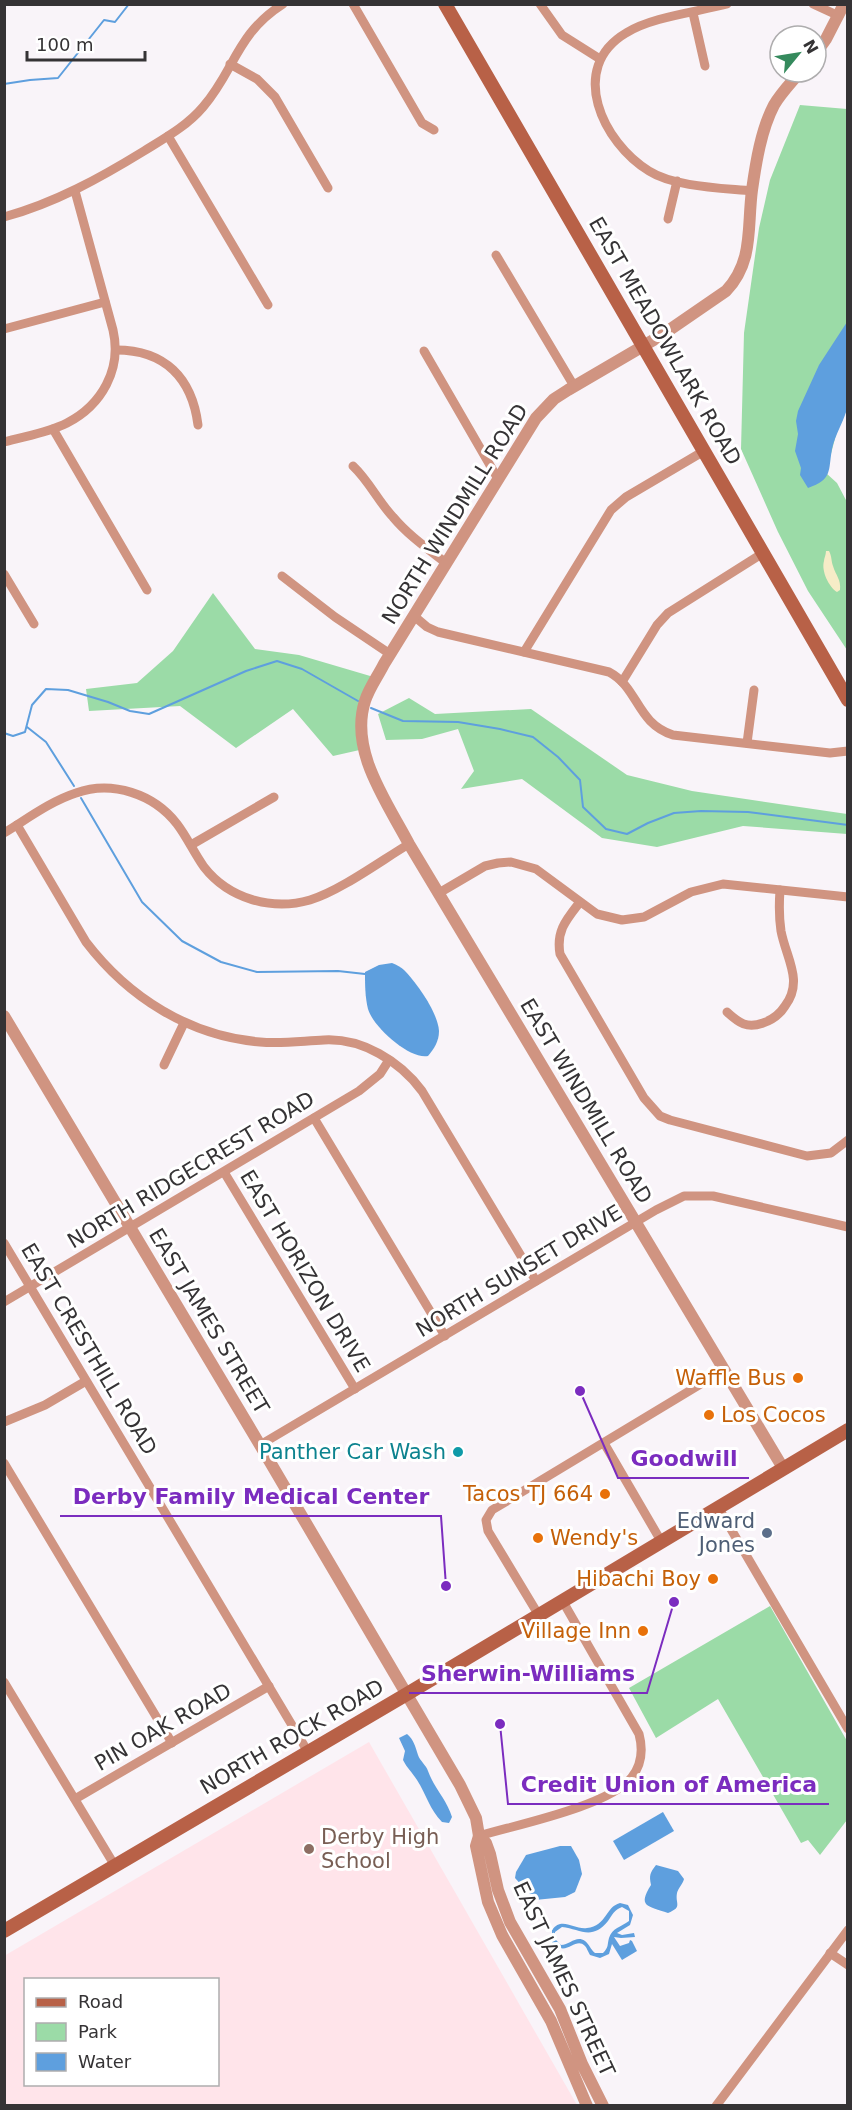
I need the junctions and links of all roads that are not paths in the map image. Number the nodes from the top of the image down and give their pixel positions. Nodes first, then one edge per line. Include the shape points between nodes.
1 (283, 4) edge
2 (353, 4) edge
3 (445, 4) edge
4 (540, 4) edge
5 (727, 4) edge
6 (813, 4) edge
7 (842, 10) edge
8 (693, 13) junction
9 (828, 33) edge
10 (600, 59) junction
11 (230, 64) junction
12 (705, 66) dead end
13 (789, 84) edge
14 (434, 130) dead end
15 (168, 136) junction
16 (677, 182) junction
17 (328, 188) dead end
18 (75, 191) junction
19 (752, 191) junction
20 (4, 217) edge
21 (668, 219) dead end
22 (496, 255) dead end
23 (105, 302) junction
24 (268, 305) dead end
25 (4, 329) edge
26 (643, 346) junction
27 (116, 350) junction
28 (424, 351) dead end
29 (574, 386) junction
30 (198, 425) dead end
31 (54, 429) junction
32 (4, 442) edge
33 (704, 451) junction
34 (353, 466) dead end
35 (498, 479) junction
36 (763, 553) junction
37 (446, 563) junction
38 (4, 574) edge
39 (282, 576) dead end
40 (147, 590) dead end
41 (414, 616) junction
42 (33, 624) dead end
43 (524, 652) junction
44 (390, 654) junction
45 (622, 682) junction
46 (754, 690) dead end
47 (848, 700) edge
48 (747, 743) junction
49 (364, 749) joint
50 (848, 751) edge
51 (274, 797) dead end
52 (17, 825) junction
53 (4, 833) edge
54 (409, 844) junction
55 (191, 845) junction
56 (780, 890) junction
57 (439, 893) junction
58 (848, 897) edge
59 (580, 902) junction
60 (727, 1012) dead end
61 (4, 1016) edge
62 (184, 1023) junction
63 (388, 1060) junction
64 (164, 1065) dead end
65 (314, 1118) junction
66 (848, 1140) edge
67 (224, 1172) junction
68 (636, 1223) junction
69 (848, 1227) edge
70 (130, 1228) junction
71 (4, 1243) edge
72 (536, 1281) junction
73 (31, 1287) junction
74 (4, 1302) edge
75 (445, 1335) junction
76 (724, 1370) junction
77 (86, 1381) junction
78 (355, 1389) junction
79 (4, 1422) edge
80 (848, 1430) edge
81 (604, 1443) junction
82 (260, 1445) junction
83 (4, 1464) edge
84 (783, 1468) junction
85 (718, 1507) junction
86 (661, 1541) junction
87 (562, 1600) junction
88 (538, 1614) junction
89 (4, 1682) edge
90 (269, 1686) junction
91 (407, 1694) junction
92 (8, 1696) edge
93 (848, 1729) edge
94 (172, 1743) junction
95 (308, 1752) junction
96 (75, 1799) junction
97 (479, 1836) junction
98 (115, 1866) junction
99 (848, 1930) edge
100 (4, 1931) edge
101 (830, 1953) junction
102 (848, 1965) edge
103 (587, 2106) edge
104 (603, 2106) edge
105 (716, 2106) edge

1 - 11 street via 250,32
2 - 14 street via 422,123
3 - 26 main road, EAST MEADOWLARK ROAD
4 - 10 street via 562,35
5 - 8 street
6 - 7 street
7 - 9 street
8 - 10 street via 638,26 612,44
8 - 12 street
10 - 16 street via 595,94 609,130 628,154 650,172
11 - 15 street via 202,108
11 - 17 street via 257,79 275,97
13 - 19 street, NORTH WINDMILL ROAD via 767,122
15 - 18 street
15 - 24 street
16 - 19 street
16 - 21 street
18 - 20 street
18 - 23 street
19 - 26 street, NORTH WINDMILL ROAD via 747,253 733,284
22 - 29 street
23 - 25 street
23 - 27 street
26 - 29 street, NORTH WINDMILL ROAD
26 - 33 main road, EAST MEADOWLARK ROAD
27 - 30 street via 154,357 173,369 191,395
27 - 31 street via 111,376 98,398 78,417
28 - 35 street
29 - 35 street, NORTH WINDMILL ROAD via 536,418
31 - 32 street
31 - 40 street
33 - 36 main road, EAST MEADOWLARK ROAD
33 - 43 street via 611,510
34 - 37 street via 393,519
35 - 37 street, NORTH WINDMILL ROAD
36 - 45 street via 668,613
36 - 47 main road, EAST MEADOWLARK ROAD
37 - 41 street, NORTH WINDMILL ROAD
38 - 42 street
39 - 44 street
41 - 43 street via 438,632
41 - 44 street, NORTH WINDMILL ROAD
43 - 45 street via 604,671
44 - 49 street, NORTH WINDMILL ROAD via 366,699 361,722
45 - 48 street via 645,717 660,729 673,735
46 - 48 street
48 - 50 street via 830,753
49 - 54 street, EAST WINDMILL ROAD via 376,782
51 - 55 street
52 - 53 street
52 - 55 street via 65,797 88,789 110,788 133,792 155,803 172,818
52 - 62 street via 99,959 142,998
54 - 55 street via 327,894 282,904 253,900 222,884 203,866
54 - 57 street, EAST WINDMILL ROAD
56 - 58 street
56 - 59 street via 711,886 631,920 603,916
56 - 60 street via 782,933 794,975 790,1000 776,1017 755,1025 738,1022
57 - 59 street via 485,866 511,862 536,869
57 - 68 street, EAST WINDMILL ROAD
59 - 66 street via 560,930 560,954 640,1091 660,1116 807,1156 831,1153
61 - 70 street, EAST JAMES STREET
62 - 63 street via 214,1034 259,1042 348,1042
62 - 64 street
63 - 65 street, NORTH RIDGECREST ROAD via 366,1086
63 - 72 street via 422,1091
65 - 67 street, NORTH RIDGECREST ROAD
65 - 75 street
67 - 70 street, NORTH RIDGECREST ROAD
67 - 78 street, EAST HORIZON DRIVE
68 - 69 street, NORTH SUNSET DRIVE via 684,1196 713,1196
68 - 72 street, NORTH SUNSET DRIVE
68 - 76 street, EAST WINDMILL ROAD
70 - 73 street, NORTH RIDGECREST ROAD
70 - 82 street, EAST JAMES STREET
71 - 73 street, EAST CRESTHILL ROAD
72 - 75 street, NORTH SUNSET DRIVE
73 - 74 street, NORTH RIDGECREST ROAD
73 - 77 street, EAST CRESTHILL ROAD
75 - 78 street, NORTH SUNSET DRIVE
76 - 81 street
76 - 84 street, EAST WINDMILL ROAD
77 - 79 street
77 - 90 street, EAST CRESTHILL ROAD
78 - 82 street, NORTH SUNSET DRIVE
80 - 84 main road, NORTH ROCK ROAD
81 - 86 street
81 - 88 street via 492,1510 486,1520 488,1531
82 - 91 street, EAST JAMES STREET
83 - 94 street
84 - 85 main road, NORTH ROCK ROAD
85 - 86 main road, NORTH ROCK ROAD
85 - 93 street
86 - 87 main road, NORTH ROCK ROAD
87 - 88 main road, NORTH ROCK ROAD
87 - 97 street via 639,1734 642,1752 637,1770 626,1784 596,1800
88 - 91 main road, NORTH ROCK ROAD
89 - 92 street
90 - 94 street, PIN OAK ROAD
90 - 95 street, EAST CRESTHILL ROAD
91 - 95 main road, NORTH ROCK ROAD
91 - 97 street, EAST JAMES STREET via 471,1808
92 - 96 street
94 - 96 street, PIN OAK ROAD
95 - 98 main road, NORTH ROCK ROAD
96 - 98 street
97 - 103 street, EAST JAMES STREET via 476,1846 488,1902 547,2014
97 - 104 street, EAST JAMES STREET via 490,1854 510,1922 560,2009
98 - 100 main road, NORTH ROCK ROAD
99 - 101 street
101 - 102 street
101 - 105 street

